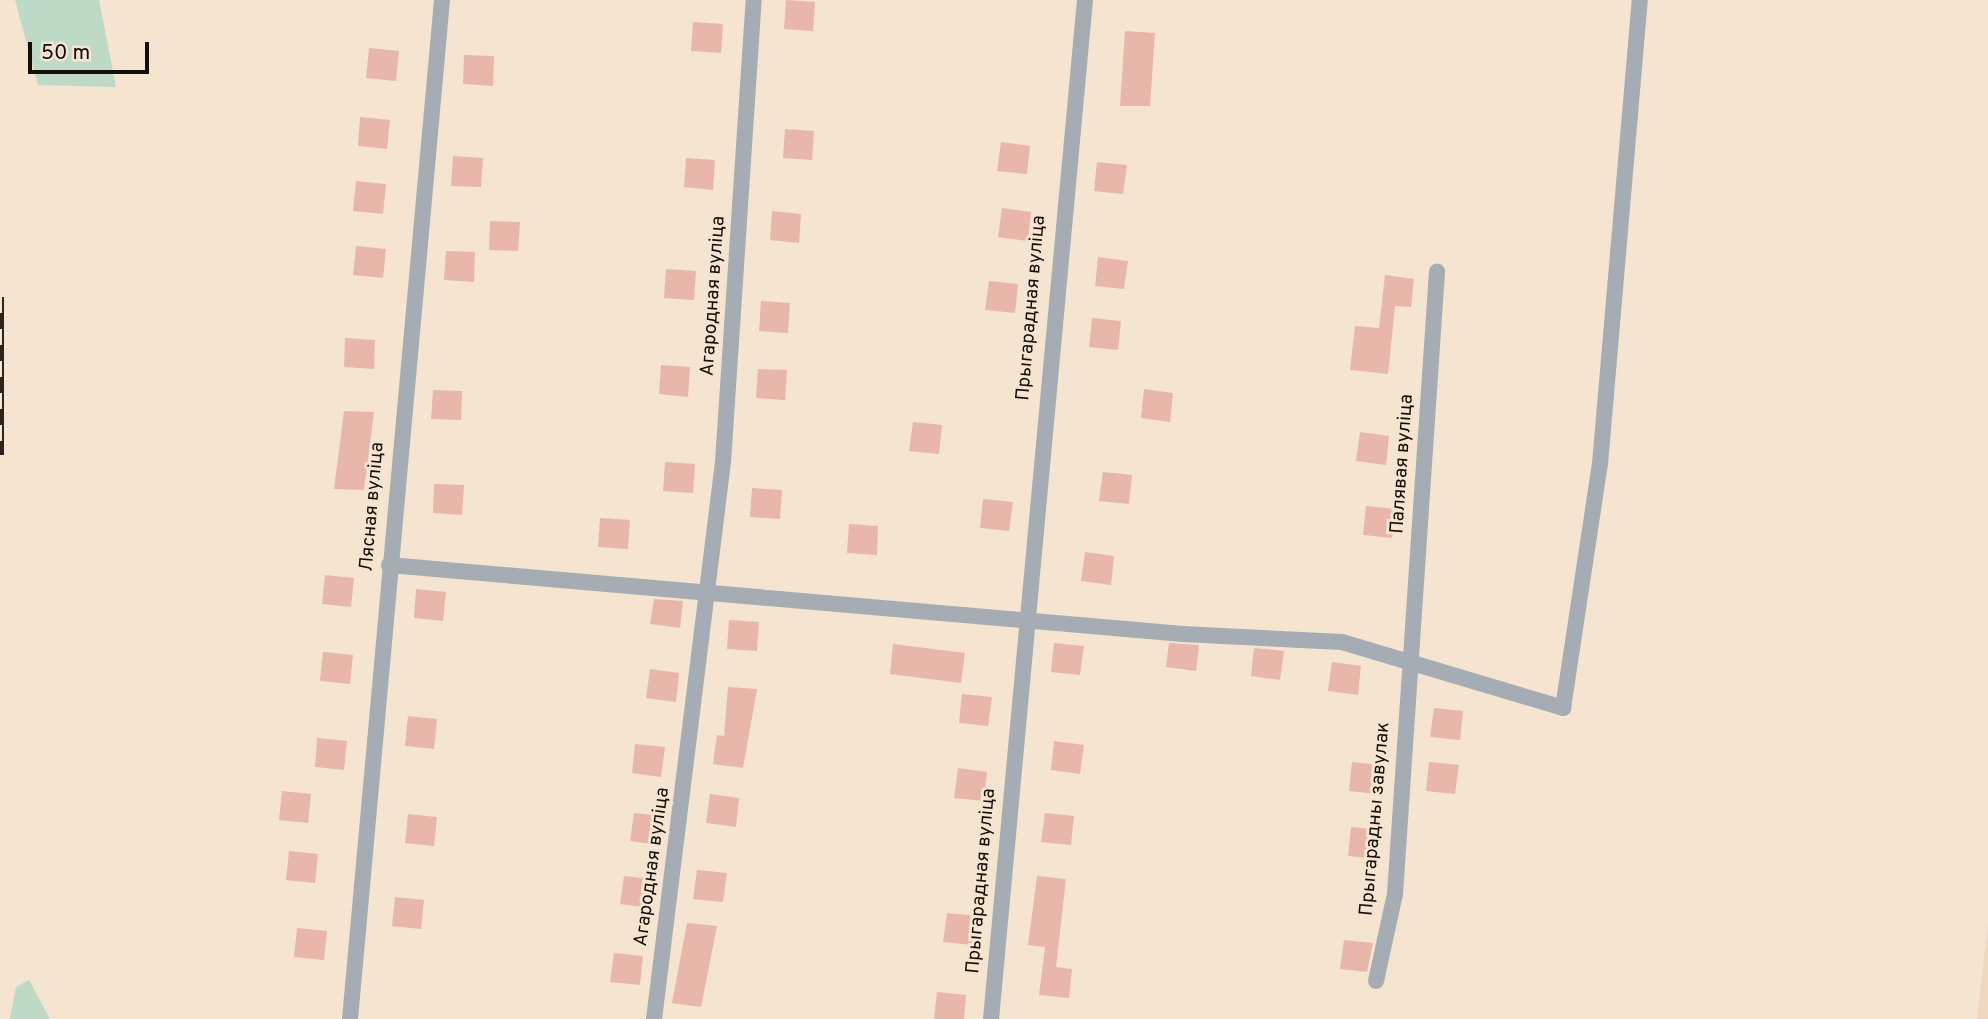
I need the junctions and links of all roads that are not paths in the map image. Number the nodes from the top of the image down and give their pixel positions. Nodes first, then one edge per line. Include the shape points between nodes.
1 (442, 0) edge
2 (754, 0) edge
3 (1085, 0) edge
4 (1640, 0) edge
5 (1437, 271) dead end
6 (389, 565) junction
7 (704, 594) junction
8 (1025, 620) junction
9 (1411, 660) junction
10 (1376, 981) dead end
11 (350, 1019) edge
12 (654, 1019) edge
13 (991, 1019) edge

1 - 6 street, Лясная вуліца
2 - 7 street, Агародная вуліца via 723,462
3 - 8 street, Прыгарадная вуліца
4 - 9 street via 1600,464 1563,708
5 - 9 street, Палявая вуліца
6 - 7 street
6 - 11 street, Лясная вуліца
7 - 8 street
7 - 12 street, Агародная вуліца
8 - 9 street via 1342,642
8 - 13 street, Прыгарадная вуліца
9 - 10 street, Прыгарадны завулак via 1395,894

